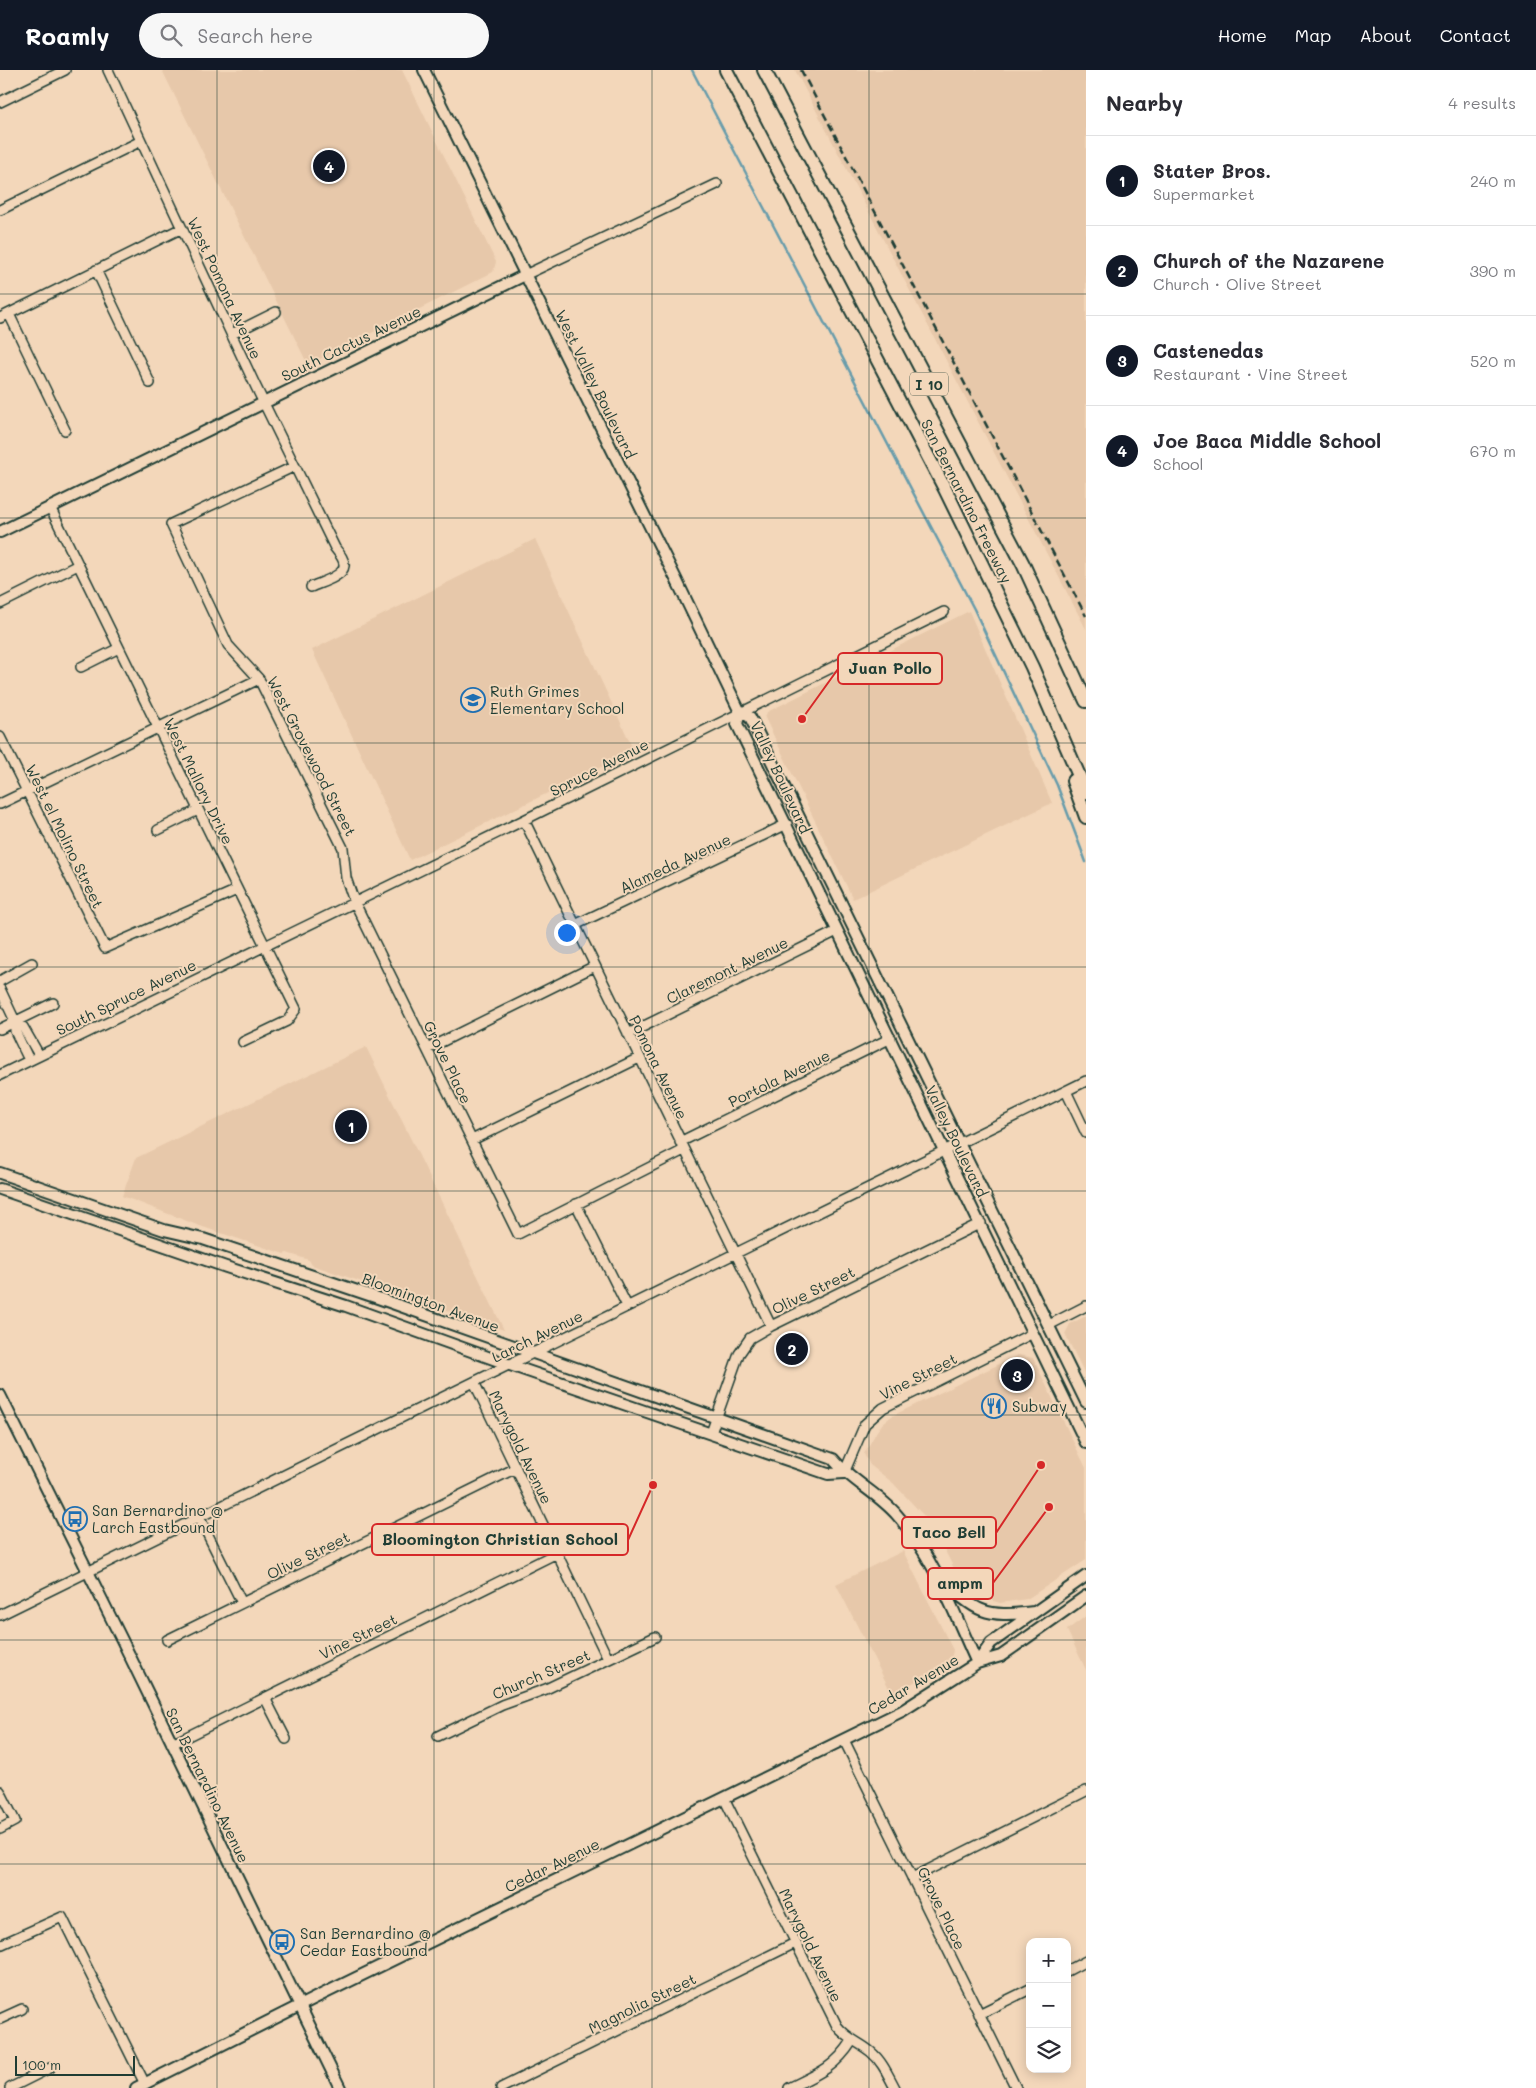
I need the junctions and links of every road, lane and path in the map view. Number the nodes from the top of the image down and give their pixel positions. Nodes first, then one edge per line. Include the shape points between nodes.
1 (65, 70) edge
2 (108, 70) edge
3 (424, 70) edge
4 (726, 70) edge
5 (764, 70) edge
6 (0, 102) edge
7 (141, 140) junction
8 (717, 184) dead end
9 (0, 210) edge
10 (182, 228) junction
11 (96, 270) junction
12 (525, 275) junction
13 (276, 312) dead end
14 (4, 316) edge
15 (232, 334) junction
16 (150, 383) dead end
17 (264, 402) junction
18 (65, 430) dead end
19 (295, 466) junction
20 (50, 507) junction
21 (0, 532) edge
22 (78, 565) junction
23 (310, 587) dead end
24 (0, 604) edge
25 (944, 612) dead end
26 (119, 648) junction
27 (81, 667) dead end
28 (1036, 676) junction
29 (259, 679) junction
30 (1086, 701) edge
31 (740, 712) junction
32 (158, 726) junction
33 (0, 737) edge
34 (26, 790) junction
35 (1086, 792) edge
36 (0, 804) edge
37 (198, 810) junction
38 (1086, 817) edge
39 (524, 820) junction
40 (786, 824) junction
41 (158, 830) dead end
42 (237, 890) junction
43 (354, 901) junction
44 (575, 925) junction
45 (838, 931) junction
46 (265, 945) junction
47 (32, 963) dead end
48 (595, 966) junction
49 (0, 981) edge
50 (0, 989) edge
51 (53, 1003) dead end
52 (15, 1021) junction
53 (0, 1029) edge
54 (628, 1034) junction
55 (890, 1038) junction
56 (243, 1042) dead end
57 (427, 1049) junction
58 (38, 1056) junction
59 (639, 1058) junction
60 (29, 1060) junction
61 (0, 1075) edge
62 (1086, 1081) edge
63 (1066, 1091) junction
64 (1086, 1133) edge
65 (472, 1140) junction
66 (959, 1142) junction
67 (682, 1146) junction
68 (945, 1149) junction
69 (0, 1173) edge
70 (0, 1189) edge
71 (576, 1204) junction
72 (981, 1223) junction
73 (106, 1226) junction
74 (164, 1230) junction
75 (518, 1234) joint
76 (734, 1252) junction
77 (296, 1272) junction
78 (290, 1289) junction
79 (628, 1306) junction
80 (1086, 1306) edge
81 (1049, 1325) junction
82 (771, 1326) junction
83 (1034, 1333) junction
84 (532, 1354) junction
85 (510, 1365) junction
86 (474, 1382) junction
87 (0, 1395) edge
88 (1086, 1402) edge
89 (717, 1418) junction
90 (711, 1433) junction
91 (1086, 1443) edge
92 (516, 1468) junction
93 (844, 1472) junction
94 (199, 1517) junction
95 (557, 1554) junction
96 (88, 1572) junction
97 (936, 1575) junction
98 (1086, 1576) edge
99 (1086, 1596) edge
100 (242, 1603) junction
101 (1035, 1612) junction
102 (0, 1615) edge
103 (655, 1637) dead end
104 (167, 1640) dead end
105 (608, 1659) junction
106 (977, 1663) junction
107 (265, 1698) junction
108 (438, 1736) dead end
109 (286, 1739) dead end
110 (844, 1740) junction
111 (172, 1744) junction
112 (0, 1791) edge
113 (1086, 1791) edge
114 (724, 1798) junction
115 (0, 1829) edge
116 (912, 1878) junction
117 (795, 1944) junction
118 (0, 1945) edge
119 (1086, 1961) edge
120 (1071, 1969) edge
121 (1026, 1991) edge
122 (299, 2006) junction
123 (22, 2009) dead end
124 (979, 2014) junction
125 (0, 2019) edge
126 (852, 2041) junction
127 (50, 2068) dead end
128 (141, 2086) edge
129 (10, 2088) edge
130 (340, 2088) edge
131 (501, 2088) edge
132 (789, 2088) edge
133 (895, 2088) edge
134 (1016, 2088) edge

1 - 6 street
2 - 7 street, West Pomona Avenue
3 - 12 main road, West Valley Boulevard
4 - 28 highway, San Bernardino Freeway / I 10 via 944,489
5 - 30 highway, San Bernardino Freeway / I 10 via 1019,556
7 - 9 street
7 - 10 street, West Pomona Avenue
8 - 12 street, South Cactus Avenue
10 - 11 street
10 - 15 street, West Pomona Avenue
11 - 14 street
11 - 16 street
12 - 17 main road, South Cactus Avenue
12 - 31 main road, West Valley Boulevard
13 - 15 street
14 - 18 street
15 - 17 street, West Pomona Avenue
17 - 19 street, West Pomona Avenue
17 - 20 main road, South Cactus Avenue
19 - 23 street, West Pomona Avenue via 344,560 342,570
19 - 29 street, West Grovewood Street via 171,524 228,645
20 - 21 main road, South Cactus Avenue
20 - 22 street, West Mallory Drive
22 - 24 street
22 - 26 street, West Mallory Drive
25 - 31 street, Spruce Avenue
26 - 27 street
26 - 32 street, West Mallory Drive
28 - 35 highway, San Bernardino Freeway / I 10
28 - 38 highway via 1036,694
29 - 32 street
29 - 43 street, West Grovewood Street via 343,848 346,878
31 - 39 street, Spruce Avenue
31 - 40 main road, Valley Boulevard via 737,724
31 - 66 main road, Valley Boulevard via 750,717
32 - 34 street
32 - 37 street, West Mallory Drive
33 - 34 street, West el Molino Street
34 - 36 street
34 - 42 street, West el Molino Street via 105,948
37 - 41 street
37 - 42 street, West Mallory Drive
39 - 43 street, Spruce Avenue
39 - 44 street, Pomona Avenue
40 - 44 street, Alameda Avenue
40 - 45 main road, Valley Boulevard
42 - 46 street, West Mallory Drive
43 - 46 street, Spruce Avenue
43 - 57 street, Grove Place
44 - 48 street, Pomona Avenue
45 - 54 street, Claremont Avenue
45 - 55 main road, Valley Boulevard
46 - 56 street, West Mallory Drive via 296,1009 287,1021
46 - 58 street, South Spruce Avenue
47 - 49 street
48 - 54 street, Pomona Avenue
48 - 57 street
50 - 52 street
51 - 52 street
52 - 53 street
52 - 58 street via 23,1026
52 - 60 street via 14,1031
54 - 59 street, Pomona Avenue
55 - 67 street, Portola Avenue
55 - 68 main road, Valley Boulevard
57 - 65 street, Grove Place
58 - 60 street, South Spruce Avenue
59 - 65 street
59 - 67 street, Pomona Avenue
60 - 61 street, South Spruce Avenue
62 - 63 street, Larch Avenue
63 - 64 street
63 - 66 street, Larch Avenue
65 - 75 street, Grove Place
66 - 68 street, Larch Avenue
66 - 81 main road, Valley Boulevard
67 - 71 street, Portola Avenue
67 - 76 street, Pomona Avenue
68 - 72 main road, Valley Boulevard
68 - 76 street, Larch Avenue
69 - 74 main road, Bloomington Avenue
70 - 73 main road
71 - 75 street, Portola Avenue
71 - 79 street
72 - 82 street, Olive Street
72 - 83 main road, Valley Boulevard
73 - 74 main road via 114,1220 141,1229
73 - 78 main road
74 - 77 main road, Bloomington Avenue via 203,1239
76 - 79 street, Larch Avenue
76 - 82 street, Pomona Avenue
77 - 78 main road
77 - 84 main road, Bloomington Avenue
78 - 85 main road
79 - 84 street, Larch Avenue
80 - 81 street
81 - 88 main road, Valley Boulevard
82 - 89 street, Olive Street via 750,1338 739,1354
83 - 91 main road, Valley Boulevard
83 - 93 street, Vine Street via 883,1408 865,1424
84 - 85 street, Larch Avenue
84 - 89 main road, Bloomington Avenue
85 - 86 street, Larch Avenue
85 - 90 main road
86 - 92 street, Marygold Avenue
86 - 94 street, Larch Avenue
87 - 96 main road, San Bernardino Avenue
89 - 90 street, Olive Street
89 - 93 main road, Bloomington Avenue via 833,1460
90 - 93 main road via 828,1474
92 - 95 street, Marygold Avenue
92 - 100 street, Olive Street
93 - 97 main road, Bloomington Avenue via 868,1488 895,1513 919,1544
94 - 96 street, Larch Avenue
94 - 100 street
95 - 105 street, Marygold Avenue
95 - 107 street, Vine Street
96 - 102 street, Larch Avenue
96 - 111 main road, San Bernardino Avenue
97 - 101 main road via 970,1606 992,1614
97 - 106 main road, Bloomington Avenue
98 - 101 main road, Cedar Avenue
99 - 106 main road, Cedar Avenue via 1001,1656
100 - 104 street, Olive Street
101 - 106 main road, Cedar Avenue via 991,1643
103 - 105 street, Church Street
105 - 108 street, Church Street
106 - 110 main road, Cedar Avenue via 902,1711
107 - 109 street
107 - 111 street, Vine Street
110 - 114 main road, Cedar Avenue
110 - 116 street, Grove Place
111 - 122 main road, San Bernardino Avenue
112 - 115 street via 15,1821
113 - 116 street
114 - 117 street, Marygold Avenue
114 - 122 main road, Cedar Avenue
116 - 124 street, Grove Place
117 - 126 street, Marygold Avenue via 832,2019
117 - 131 street, Magnolia Street
118 - 128 street via 62,1917
119 - 120 street
121 - 124 street
122 - 128 main road, Cedar Avenue
122 - 130 main road, San Bernardino Avenue
123 - 125 street
124 - 134 street, Grove Place
126 - 132 street via 833,2065
126 - 133 street, Marygold Avenue via 876,2056
127 - 129 street

